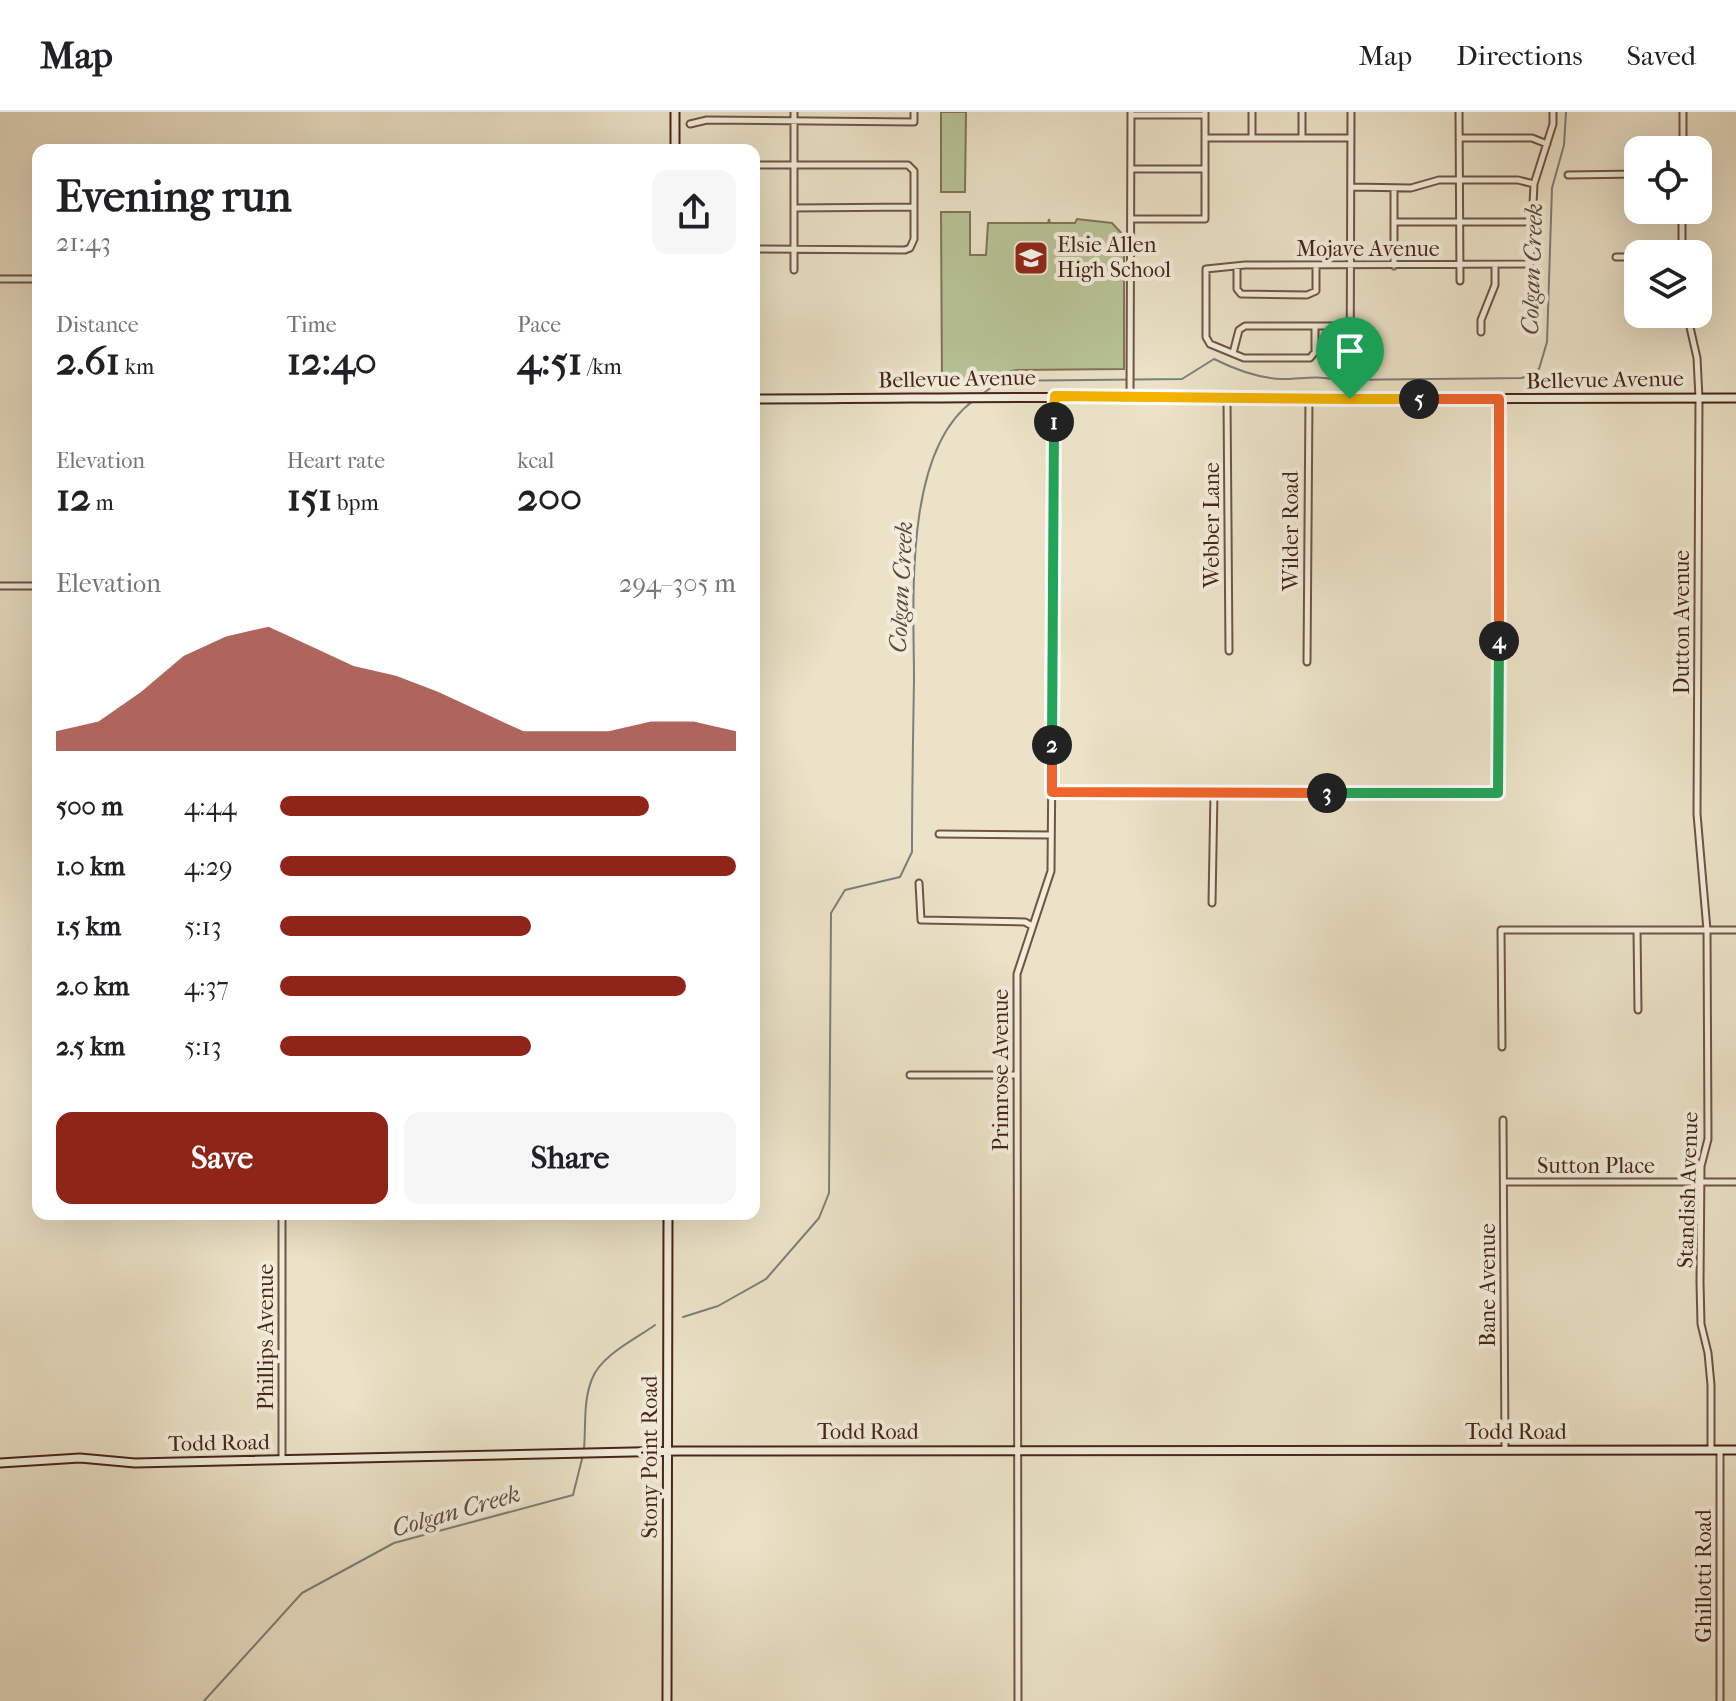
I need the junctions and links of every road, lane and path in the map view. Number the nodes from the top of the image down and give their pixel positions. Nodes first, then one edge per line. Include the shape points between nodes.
1 (675, 112) edge
2 (707, 112) edge
3 (750, 112) edge
4 (794, 112) edge
5 (837, 112) edge
6 (914, 112) edge
7 (1252, 112) edge
8 (1302, 112) edge
9 (1351, 112) edge
10 (1459, 112) edge
11 (1553, 112) edge
12 (1683, 112) edge
13 (1131, 113) edge
14 (1205, 113) edge
15 (707, 120) junction
16 (750, 122) junction
17 (794, 122) junction
18 (837, 122) junction
19 (690, 124) dead end
20 (1683, 136) edge
21 (1207, 138) junction
22 (1252, 138) junction
23 (1302, 138) junction
24 (1351, 138) junction
25 (1459, 138) junction
26 (675, 144) edge
27 (1547, 144) junction
28 (760, 165) edge
29 (793, 165) junction
30 (1131, 169) junction
31 (1205, 169) junction
32 (1624, 174) edge
33 (1568, 175) dead end
34 (1460, 180) junction
35 (1534, 184) junction
36 (1351, 187) junction
37 (1394, 188) junction
38 (914, 207) junction
39 (794, 208) junction
40 (1131, 219) junction
41 (1394, 222) junction
42 (1460, 222) junction
43 (1531, 222) junction
44 (760, 249) edge
45 (794, 250) junction
46 (1616, 257) dead end
47 (1624, 257) edge
48 (1460, 264) junction
49 (1316, 265) junction
50 (1351, 265) junction
51 (1495, 265) junction
52 (1394, 266) junction
53 (1237, 267) junction
54 (794, 270) dead end
55 (0, 279) edge
56 (32, 279) edge
57 (1460, 281) dead end
58 (1315, 326) junction
59 (1350, 326) junction
60 (1690, 328) edge
61 (1481, 332) dead end
62 (1233, 353) junction
63 (1055, 396) junction
64 (1130, 396) junction
65 (1699, 398) junction
66 (1736, 398) edge
67 (760, 399) edge
68 (1227, 399) junction
69 (1309, 399) junction
70 (1350, 399) junction
71 (1499, 399) junction
72 (0, 586) edge
73 (32, 586) edge
74 (1229, 651) dead end
75 (1307, 662) dead end
76 (1052, 792) junction
77 (1214, 793) junction
78 (939, 834) dead end
79 (1051, 835) junction
80 (919, 883) dead end
81 (1212, 903) dead end
82 (1032, 926) junction
83 (1637, 930) junction
84 (1707, 930) junction
85 (1736, 930) edge
86 (1638, 1010) dead end
87 (1502, 1047) dead end
88 (910, 1075) dead end
89 (1017, 1075) junction
90 (1503, 1120) dead end
91 (1504, 1182) junction
92 (1700, 1182) junction
93 (1736, 1182) edge
94 (282, 1220) edge
95 (668, 1220) edge
96 (1019, 1450) junction
97 (1505, 1450) junction
98 (1736, 1450) edge
99 (667, 1451) junction
100 (1716, 1451) junction
101 (282, 1460) junction
102 (0, 1463) edge
103 (667, 1701) edge
104 (1018, 1701) edge
105 (1720, 1701) edge

1 - 26 main road
2 - 15 street
3 - 16 street
4 - 17 street
5 - 18 street
6 - 18 street via 914,122
7 - 22 street
8 - 23 street
9 - 24 street
10 - 25 street
11 - 27 street
12 - 20 street
13 - 14 street
13 - 30 street
14 - 21 street
15 - 16 street
15 - 19 street
16 - 17 street
17 - 18 street
17 - 29 street
21 - 22 street
21 - 31 street
22 - 23 street
23 - 24 street
24 - 36 street
25 - 27 street via 1532,138
25 - 34 street
27 - 35 street
28 - 29 street
29 - 38 street via 908,165 914,171
29 - 39 street
30 - 31 street
30 - 40 street
31 - 40 street via 1205,219
32 - 33 street
34 - 35 street
34 - 37 street
34 - 42 street
35 - 43 street
36 - 37 street
36 - 50 street
37 - 41 street
38 - 39 street
38 - 45 street via 910,248
39 - 45 street
40 - 64 street
41 - 42 street
41 - 52 street
42 - 43 street
42 - 48 street
43 - 51 street, Mojave Avenue via 1530,264
44 - 45 street
45 - 54 street
46 - 47 street
48 - 51 street, Mojave Avenue
48 - 52 street, Mojave Avenue
48 - 57 street
49 - 50 street, Mojave Avenue
49 - 53 street, Mojave Avenue
49 - 53 street via 1316,291 1307,295 1241,294
50 - 52 street, Mojave Avenue
50 - 59 street
51 - 61 street via 1495,285
53 - 62 street, Mojave Avenue via 1206,269 1207,340
55 - 56 street
58 - 59 street
58 - 62 street via 1245,326
58 - 62 street via 1315,352 1310,358 1250,359
59 - 70 street
60 - 65 street, Dutton Avenue
63 - 64 main road, Bellevue Avenue
63 - 67 main road, Bellevue Avenue
63 - 76 street, Primrose Avenue
64 - 68 main road, Bellevue Avenue
65 - 66 main road, Bellevue Avenue
65 - 71 main road, Bellevue Avenue
65 - 84 street, Dutton Avenue via 1697,814
68 - 69 main road, Bellevue Avenue
68 - 74 street, Webber Lane
69 - 70 main road, Bellevue Avenue
69 - 75 street, Wilder Road
70 - 71 main road, Bellevue Avenue
71 - 77 street via 1498,793
72 - 73 street
76 - 77 street
76 - 79 street, Primrose Avenue
77 - 81 street
78 - 79 street
79 - 82 street, Primrose Avenue via 1051,871
80 - 82 street via 921,920
82 - 89 street, Primrose Avenue via 1017,974
83 - 84 street
83 - 86 street
83 - 87 street via 1501,930
84 - 85 street
84 - 92 street, Standish Avenue via 1708,1139
88 - 89 street
89 - 96 street, Primrose Avenue
90 - 91 street, Bane Avenue
91 - 92 street, Sutton Place
91 - 97 street, Bane Avenue
92 - 93 street, Sutton Place
92 - 100 street, Standish Avenue via 1701,1324
94 - 101 street, Phillips Avenue
95 - 99 main road, Stony Point Road
96 - 97 main road, Todd Road
96 - 99 main road, Todd Road
96 - 104 street, Primrose Avenue
97 - 100 main road, Todd Road
98 - 100 main road, Todd Road
99 - 101 main road, Todd Road
99 - 103 main road, Stony Point Road
100 - 105 street, Ghillotti Road
101 - 102 main road, Todd Road via 135,1463 80,1458

